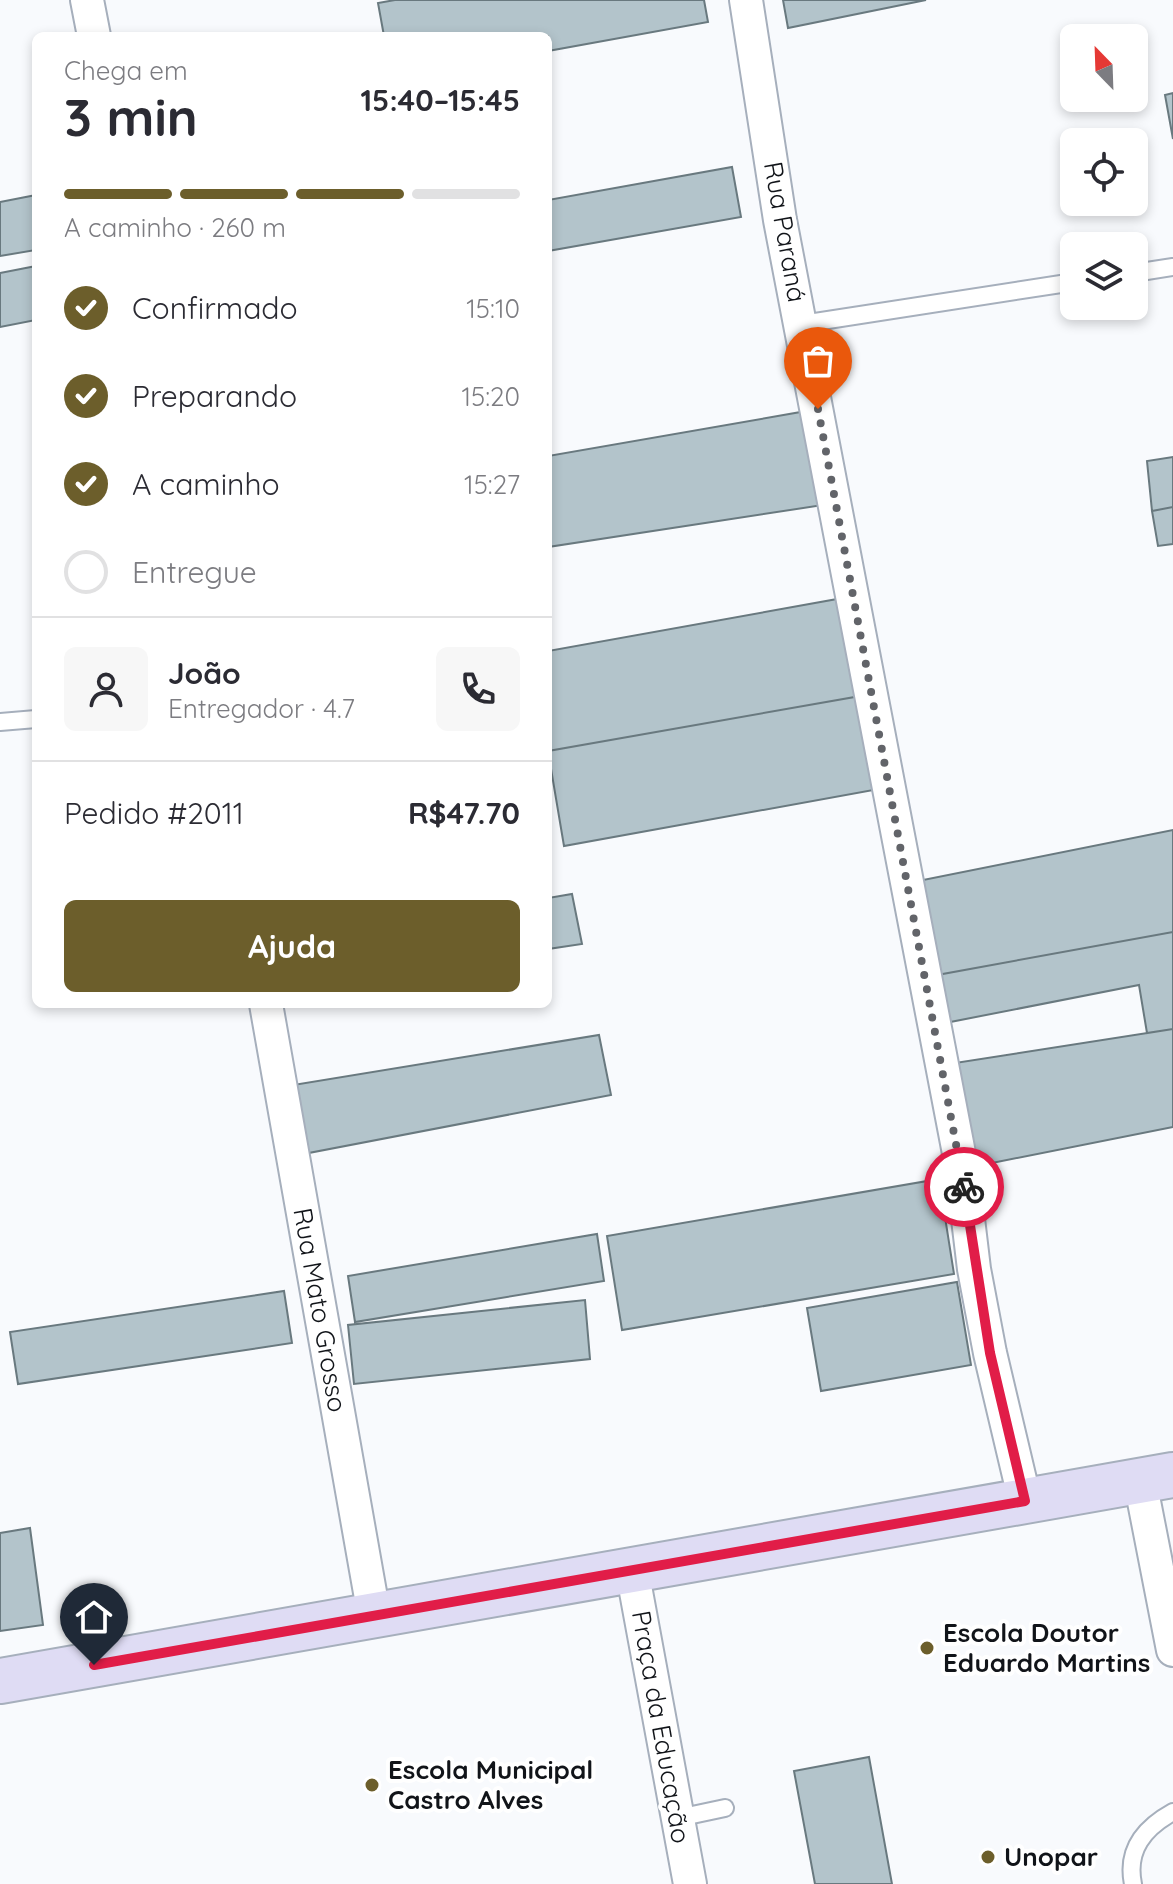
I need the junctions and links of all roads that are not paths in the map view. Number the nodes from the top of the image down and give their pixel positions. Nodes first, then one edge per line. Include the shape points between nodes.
1 (87, 0) edge
2 (746, 0) edge
3 (93, 32) edge
4 (1173, 267) edge
5 (1148, 271) edge
6 (1060, 284) edge
7 (802, 324) junction
8 (32, 719) edge
9 (0, 722) edge
10 (267, 1008) edge
11 (1156, 1478) edge
12 (1025, 1501) junction
13 (632, 1570) junction
14 (374, 1615) junction
15 (1173, 1650) edge
16 (0, 1681) edge
17 (725, 1808) dead end
18 (1173, 1812) edge
19 (678, 1818) junction
20 (690, 1884) edge
21 (1133, 1884) edge

1 - 3 street
2 - 7 street, Rua Paraná
4 - 5 lane
6 - 7 lane
7 - 12 street, Rua Paraná via 962,1169 974,1269
8 - 9 lane
10 - 14 street, Rua Mato Grosso
11 - 12 main road
11 - 15 street
12 - 13 main road
13 - 14 main road
13 - 19 street, Praça da Educação
14 - 16 main road
17 - 19 lane
18 - 21 lane via 1138,1841 1132,1855
19 - 20 street, Praça da Educação

